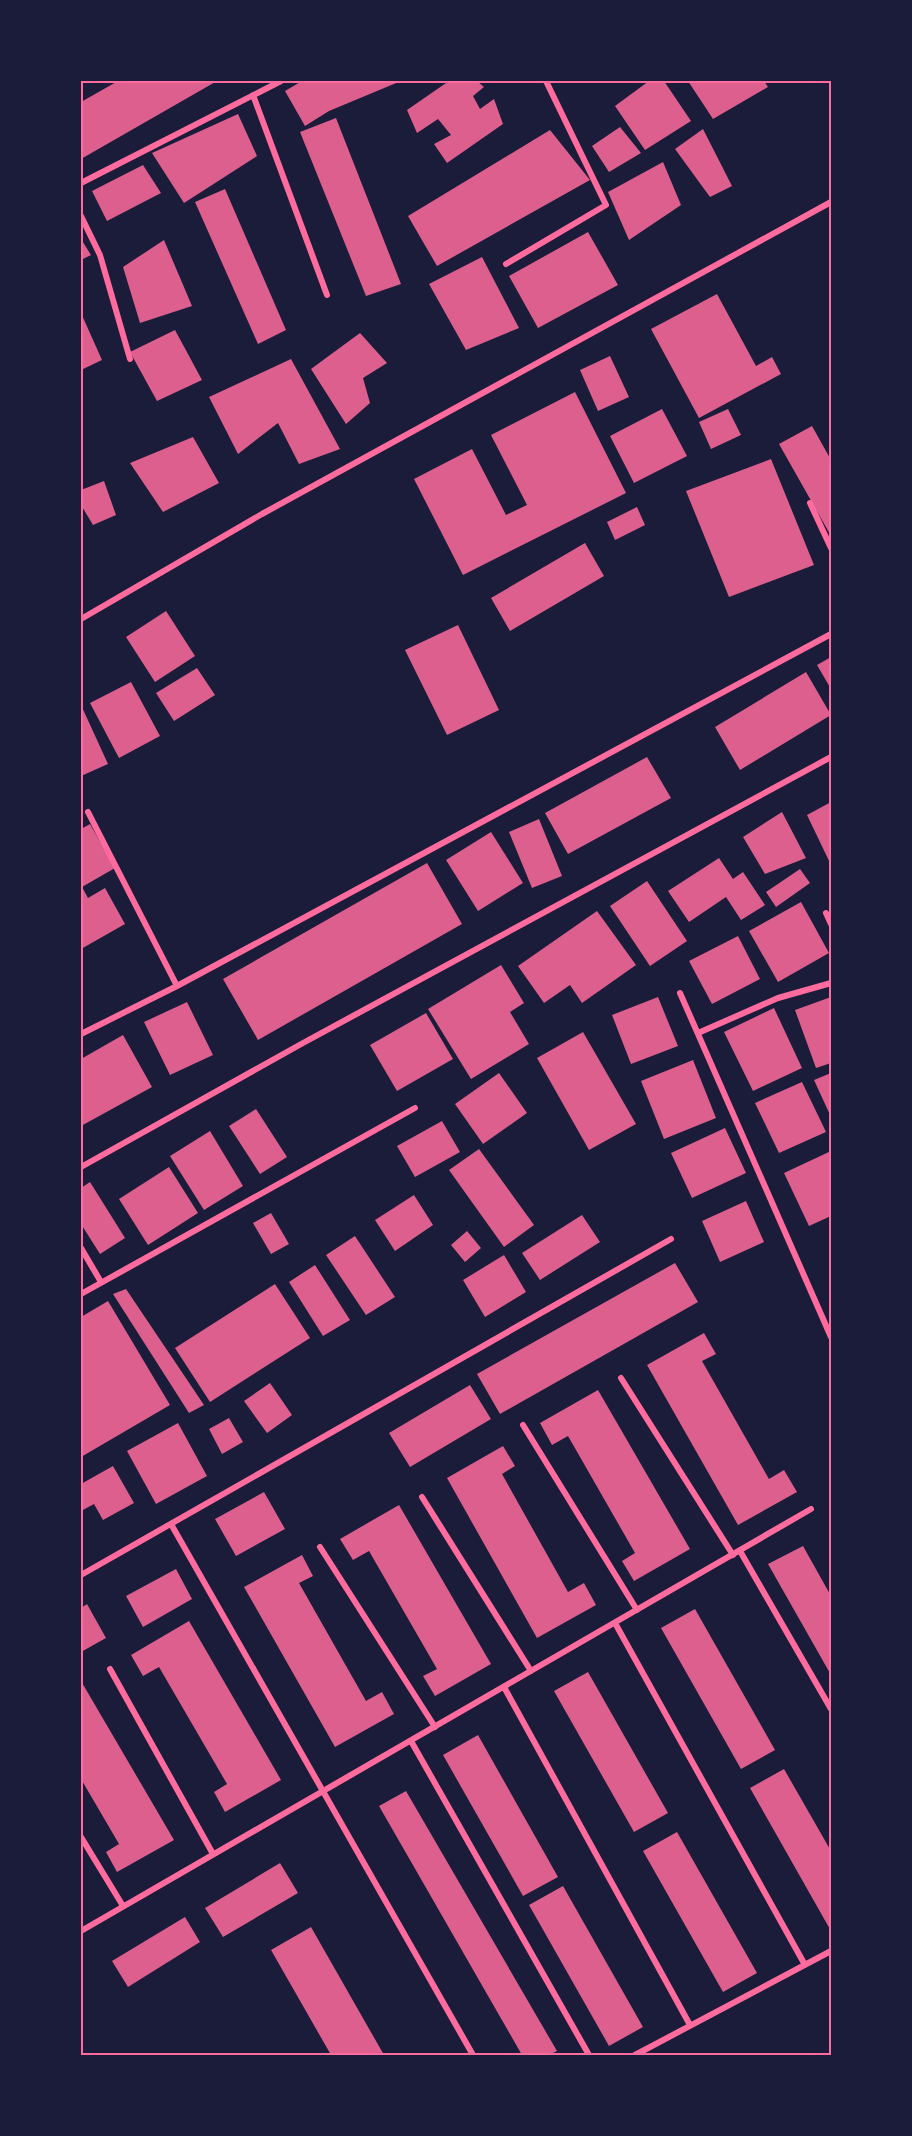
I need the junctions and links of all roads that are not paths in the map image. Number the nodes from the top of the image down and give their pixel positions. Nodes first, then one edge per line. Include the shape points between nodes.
1 (280, 81) edge
2 (546, 81) edge
3 (253, 95) junction
4 (81, 183) edge
5 (831, 202) edge
6 (81, 216) edge
7 (506, 264) dead end
8 (327, 295) dead end
9 (130, 359) dead end
10 (810, 503) dead end
11 (831, 548) edge
12 (81, 619) edge
13 (831, 634) edge
14 (831, 757) edge
15 (88, 812) dead end
16 (826, 913) dead end
17 (831, 924) edge
18 (831, 983) edge
19 (177, 986) junction
20 (680, 993) dead end
21 (698, 1033) junction
22 (81, 1034) edge
23 (415, 1108) dead end
24 (81, 1167) edge
25 (671, 1239) dead end
26 (81, 1248) edge
27 (101, 1282) junction
28 (81, 1294) edge
29 (831, 1338) edge
30 (621, 1378) dead end
31 (523, 1425) dead end
32 (422, 1497) dead end
33 (811, 1509) dead end
34 (171, 1524) junction
35 (320, 1547) dead end
36 (740, 1551) junction
37 (733, 1555) junction
38 (81, 1575) edge
39 (637, 1610) junction
40 (615, 1623) junction
41 (110, 1669) dead end
42 (531, 1671) junction
43 (504, 1687) junction
44 (831, 1709) edge
45 (435, 1727) junction
46 (411, 1741) junction
47 (324, 1791) junction
48 (81, 1837) edge
49 (213, 1854) junction
50 (123, 1906) junction
51 (81, 1931) edge
52 (831, 1951) edge
53 (805, 1965) junction
54 (690, 2025) junction
55 (472, 2055) edge
56 (589, 2055) edge
57 (635, 2055) edge

1 - 3 street
2 - 7 street via 606,205
3 - 4 street
3 - 8 street
5 - 12 street via 262,514
6 - 9 street via 100,255
10 - 11 street
13 - 19 street
14 - 24 street
15 - 19 street
16 - 17 street
18 - 21 street via 778,998
19 - 22 street
20 - 21 street
21 - 29 street
23 - 27 street
25 - 34 street
26 - 27 street
27 - 28 street
30 - 37 street
31 - 39 street
32 - 42 street
33 - 36 street
34 - 38 street
34 - 47 street
35 - 45 street
36 - 37 street
36 - 44 street
37 - 39 street
39 - 40 street
40 - 42 street
40 - 53 street
41 - 49 street
42 - 43 street
43 - 45 street
43 - 54 street
45 - 46 street
46 - 47 street
46 - 56 street
47 - 49 street
47 - 55 street
48 - 50 street
49 - 50 street
50 - 51 street
52 - 53 street
53 - 54 street
54 - 57 street

